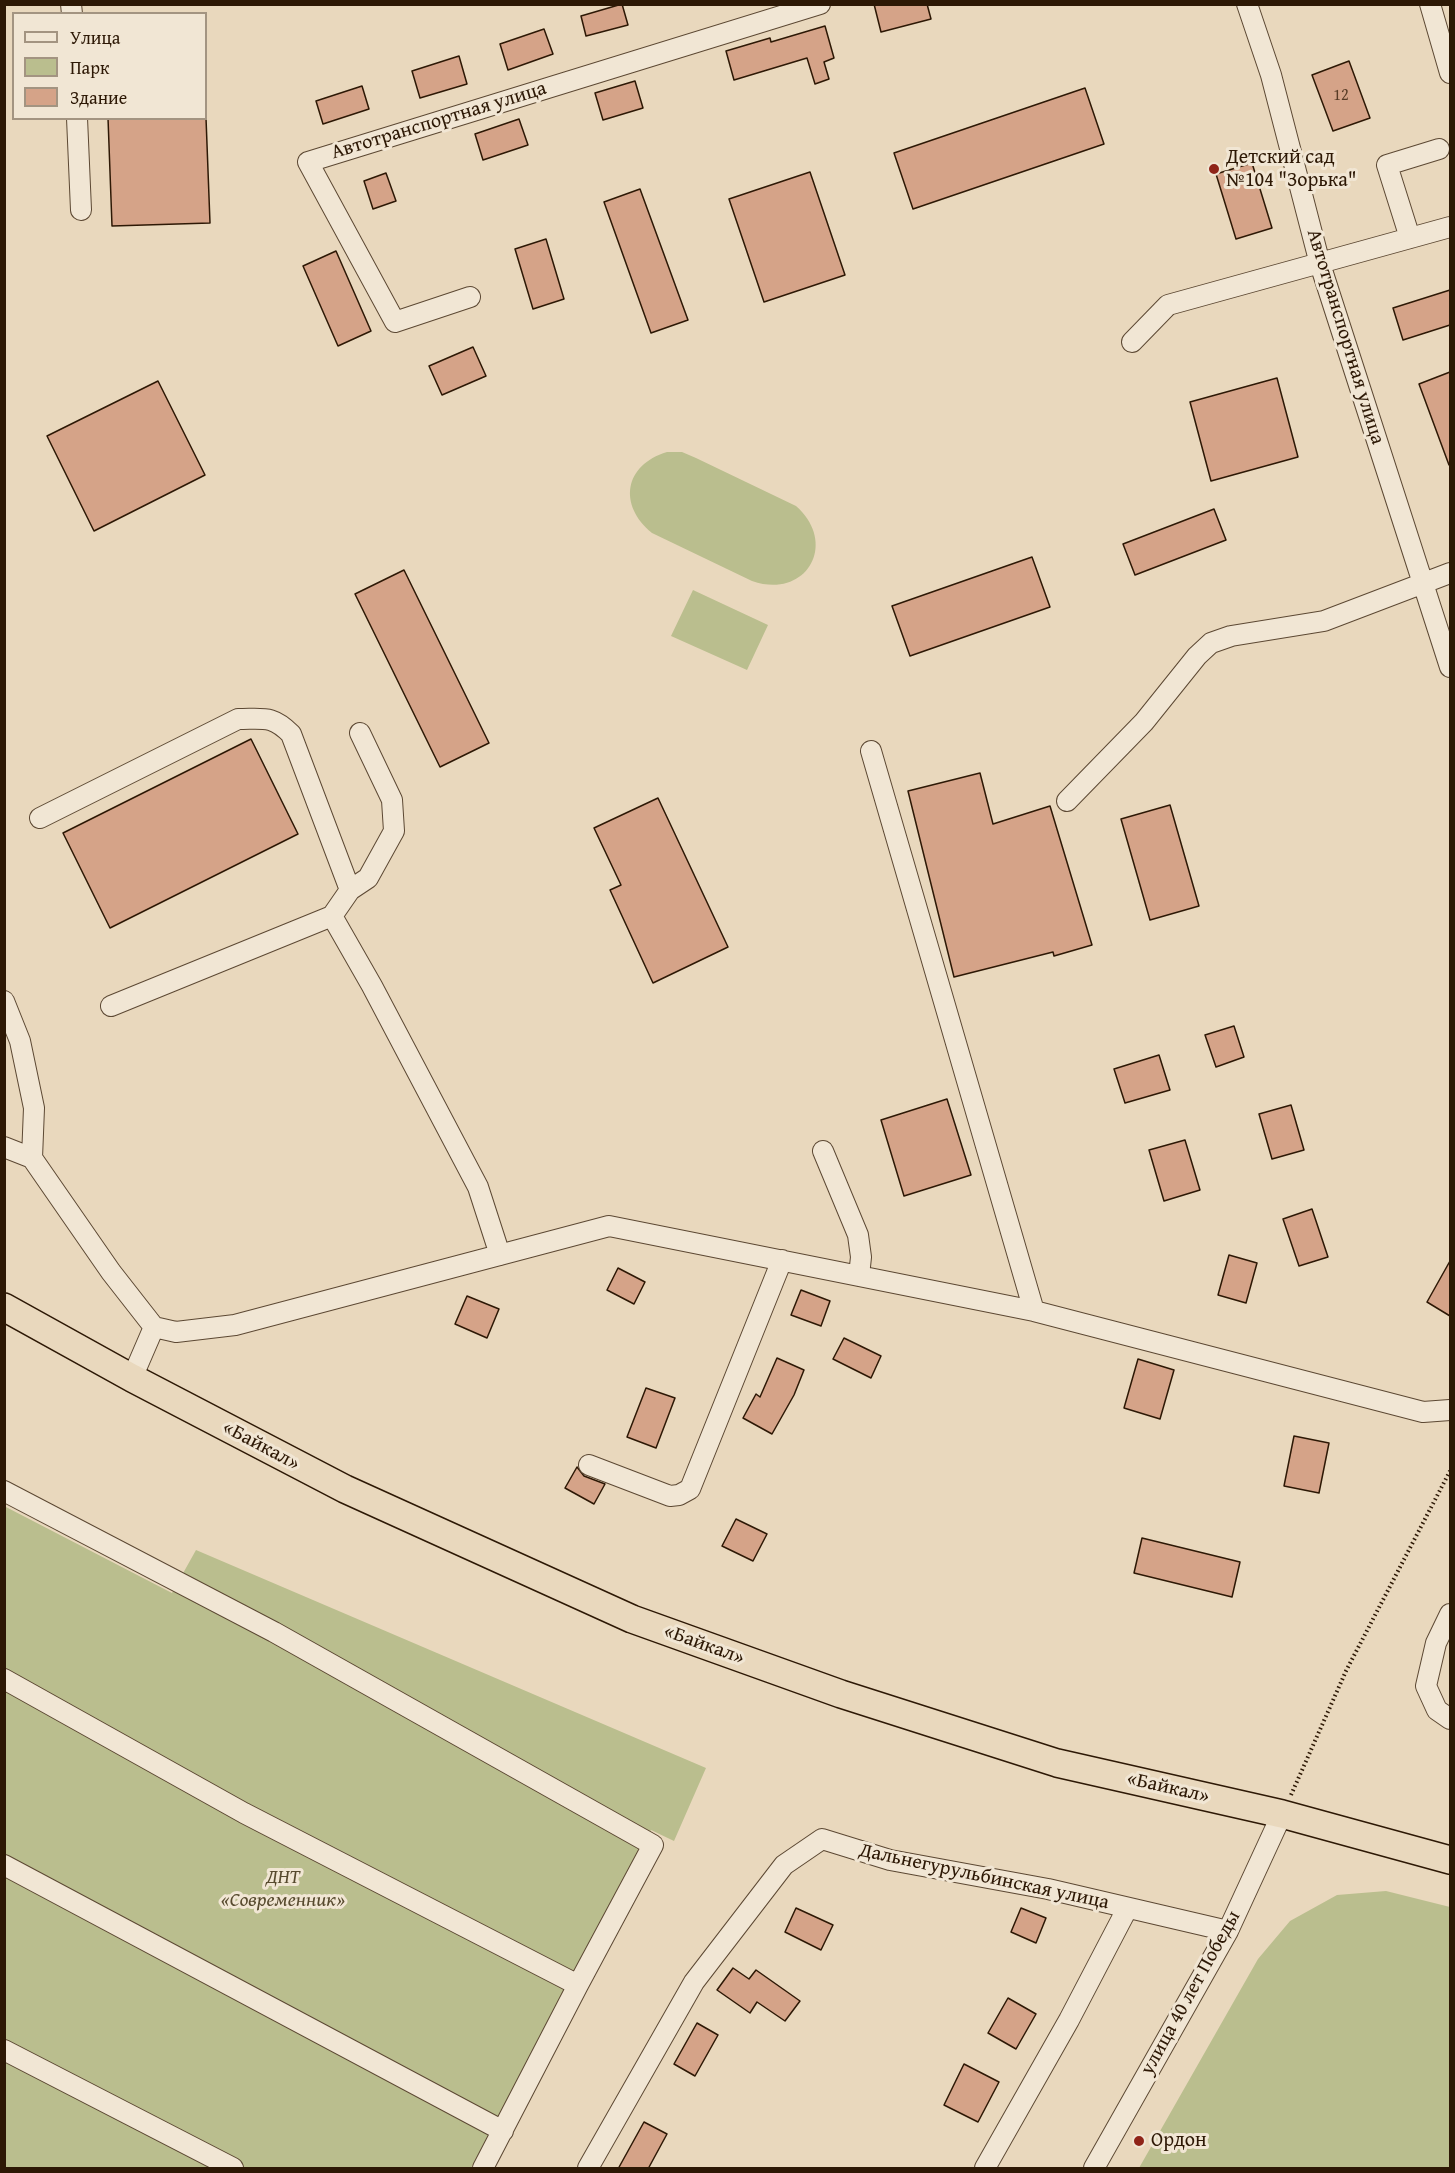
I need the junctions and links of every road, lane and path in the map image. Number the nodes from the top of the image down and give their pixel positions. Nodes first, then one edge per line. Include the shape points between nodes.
1 (820, 4) edge
2 (1246, 4) edge
3 (1430, 4) edge
4 (1450, 73) edge
5 (77, 120) edge
6 (1439, 149) dead end
7 (81, 210) dead end
8 (1450, 227) edge
9 (1410, 238) junction
10 (1320, 264) junction
11 (470, 297) dead end
12 (1131, 342) dead end
13 (1450, 573) edge
14 (1423, 583) junction
15 (1450, 667) edge
16 (360, 733) dead end
17 (871, 751) dead end
18 (1067, 801) dead end
19 (40, 818) dead end
20 (350, 890) junction
21 (332, 916) junction
22 (4, 1001) edge
23 (111, 1006) dead end
24 (4, 1147) edge
25 (823, 1151) dead end
26 (32, 1158) junction
27 (500, 1255) junction
28 (782, 1260) junction
29 (860, 1276) junction
30 (4, 1306) edge
31 (1034, 1311) junction
32 (154, 1327) junction
33 (132, 1378) junction
34 (1450, 1410) edge
35 (589, 1465) dead end
36 (1450, 1471) edge
37 (4, 1491) edge
38 (1450, 1614) edge
39 (4, 1679) edge
40 (1450, 1719) edge
41 (1282, 1814) junction
42 (1450, 1860) edge
43 (4, 1864) edge
44 (1127, 1909) junction
45 (1228, 1931) junction
46 (578, 1985) junction
47 (4, 2050) edge
48 (503, 2131) junction
49 (233, 2169) edge
50 (483, 2169) edge
51 (588, 2169) edge
52 (985, 2169) edge
53 (1094, 2169) edge

1 - 11 street, Автотранспортная улица via 308,162 395,322
2 - 10 street, Автотранспортная улица via 1271,75
3 - 4 street
5 - 7 street
6 - 9 street via 1387,165
8 - 9 street
9 - 10 street
10 - 12 street via 1168,305
10 - 14 street, Автотранспортная улица
13 - 14 street
14 - 15 street, Автотранспортная улица
14 - 18 street via 1324,621 1231,636 1211,643 1144,722
16 - 20 street via 392,800 394,831 368,878
17 - 31 street
19 - 20 street via 238,719 263,718 279,722 291,734
20 - 21 street
21 - 23 street
21 - 27 street via 478,1187
22 - 26 street via 20,1041 34,1108
24 - 26 street
25 - 29 street via 858,1235
26 - 32 street
27 - 28 street via 609,1226
27 - 32 street via 235,1325 176,1332
28 - 29 street
28 - 35 street via 690,1489 670,1496
29 - 31 street
30 - 33 highway, «Байкал»
31 - 34 street via 1423,1412
32 - 33 street
33 - 41 highway, «Байкал» via 345,1490 632,1619 841,1694 1057,1763
36 - 41 path via 1346,1671
37 - 46 street via 274,1632 653,1845
38 - 40 street via 1436,1643 1426,1686 1437,1710
39 - 46 street via 244,1813
41 - 42 highway, «Байкал»
41 - 45 street, улица 40 лет Победы
43 - 48 street
44 - 45 street, Дальнегурульбинская улица
44 - 51 street, Дальнегурульбинская улица via 1048,1889 890,1860 822,1839 784,1865 694,1982
44 - 52 street
45 - 53 street, улица 40 лет Победы
46 - 48 street
47 - 49 street
48 - 50 street

